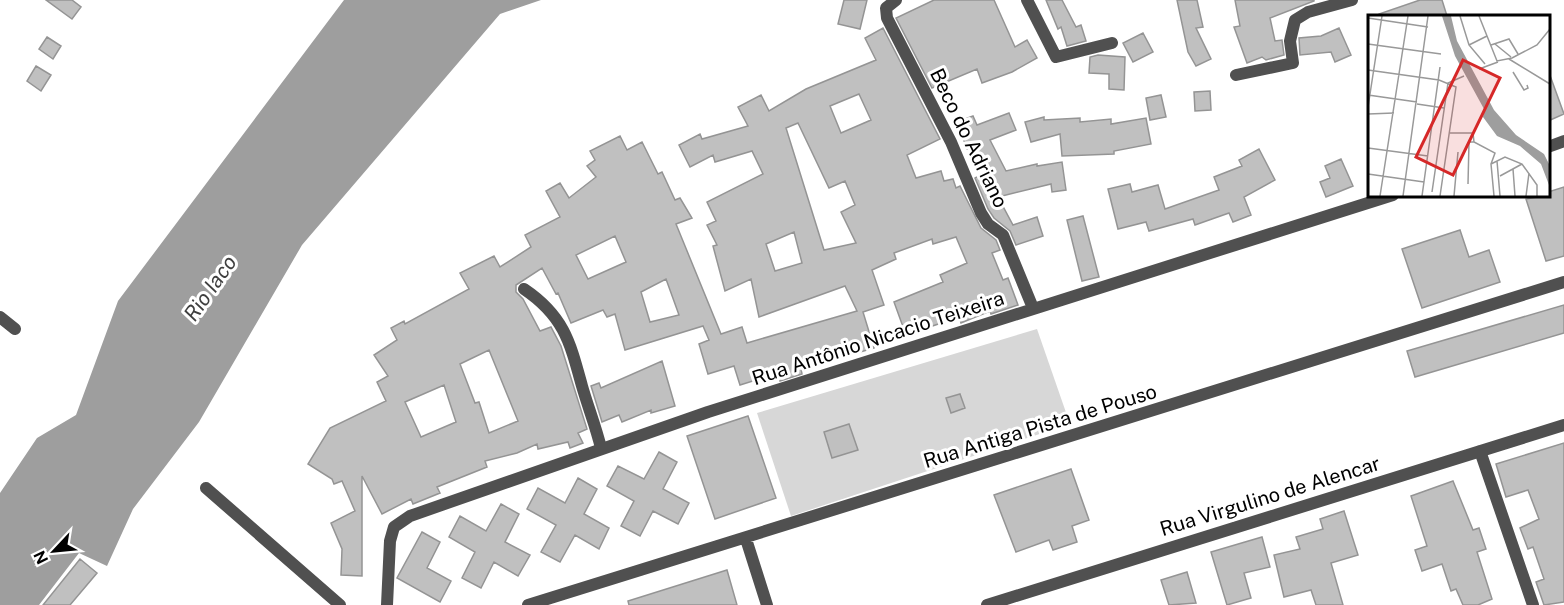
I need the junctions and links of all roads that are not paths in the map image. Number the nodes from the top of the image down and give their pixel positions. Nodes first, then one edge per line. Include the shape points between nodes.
1 (896, 0) edge
2 (1027, 0) edge
3 (1352, 0) edge
4 (1112, 43) dead end
5 (1236, 75) dead end
6 (1564, 141) edge
7 (1549, 147) edge
8 (1390, 196) edge
9 (1564, 282) edge
10 (524, 289) dead end
11 (1033, 308) junction
12 (0, 317) edge
13 (15, 329) dead end
14 (1564, 425) edge
15 (601, 448) junction
16 (1480, 452) junction
17 (206, 488) dead end
18 (746, 539) junction
19 (340, 605) edge
20 (387, 605) edge
21 (528, 605) edge
22 (767, 605) edge
23 (987, 605) edge
24 (1533, 605) edge

1 - 11 street, Beco do Adriano via 886,8 887,18 951,142 981,213 1003,235
2 - 4 street via 1056,57
3 - 5 street via 1308,12 1295,20 1290,41 1293,63
6 - 7 street
8 - 11 street, Rua Antônio Nicacio Teixeira
9 - 18 street, Rua Antiga Pista de Pouso
10 - 15 street via 552,311 565,332
11 - 15 street, Rua Antônio Nicacio Teixeira
12 - 13 street
14 - 16 street, Rua Virgulino de Alencar
15 - 20 street, Rua Antônio Nicacio Teixeira via 410,516 394,527
16 - 23 street, Rua Virgulino de Alencar
16 - 24 street
17 - 19 street
18 - 21 street, Rua Antiga Pista de Pouso
18 - 22 street

